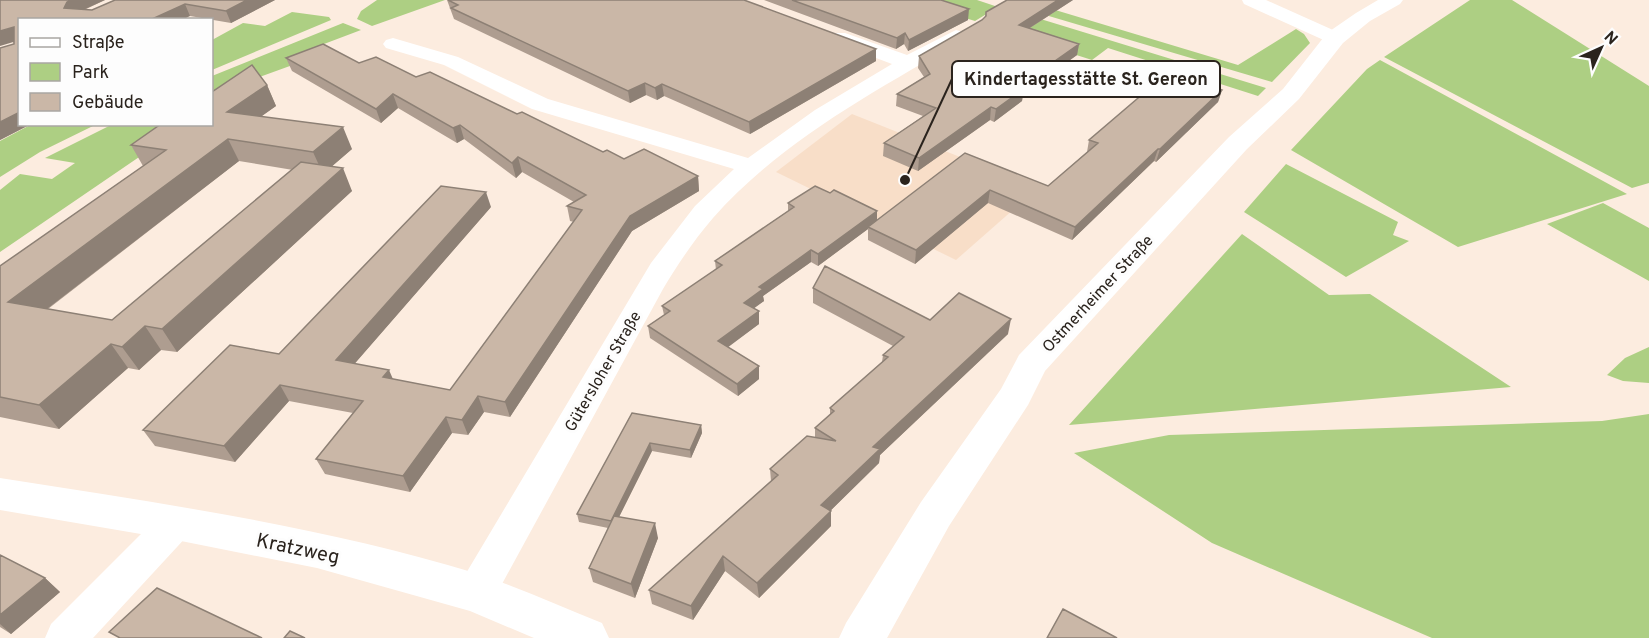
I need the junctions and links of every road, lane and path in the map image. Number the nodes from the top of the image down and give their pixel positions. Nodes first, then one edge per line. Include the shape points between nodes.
1 (1251, 0) edge
2 (1393, 0) edge
3 (973, 26) edge
4 (818, 29) edge
5 (1335, 38) junction
6 (393, 44) dead end
7 (908, 63) junction
8 (752, 167) junction
9 (0, 494) edge
10 (176, 523) junction
11 (476, 593) junction
12 (66, 638) edge
13 (586, 638) edge
14 (862, 638) edge

1 - 5 street
2 - 5 street, Ostmerheimer Straße
3 - 7 street, Gütersloher Straße
4 - 7 street
5 - 14 street, Ostmerheimer Straße via 1291,94 1238,143 1031,364 1015,396 935,514
6 - 8 street via 451,61 550,107
7 - 8 street, Gütersloher Straße via 841,104
8 - 11 street, Gütersloher Straße via 705,211 660,269
9 - 10 street, Kratzweg
10 - 11 street, Kratzweg via 317,550
10 - 12 street
11 - 13 street, Kratzweg

